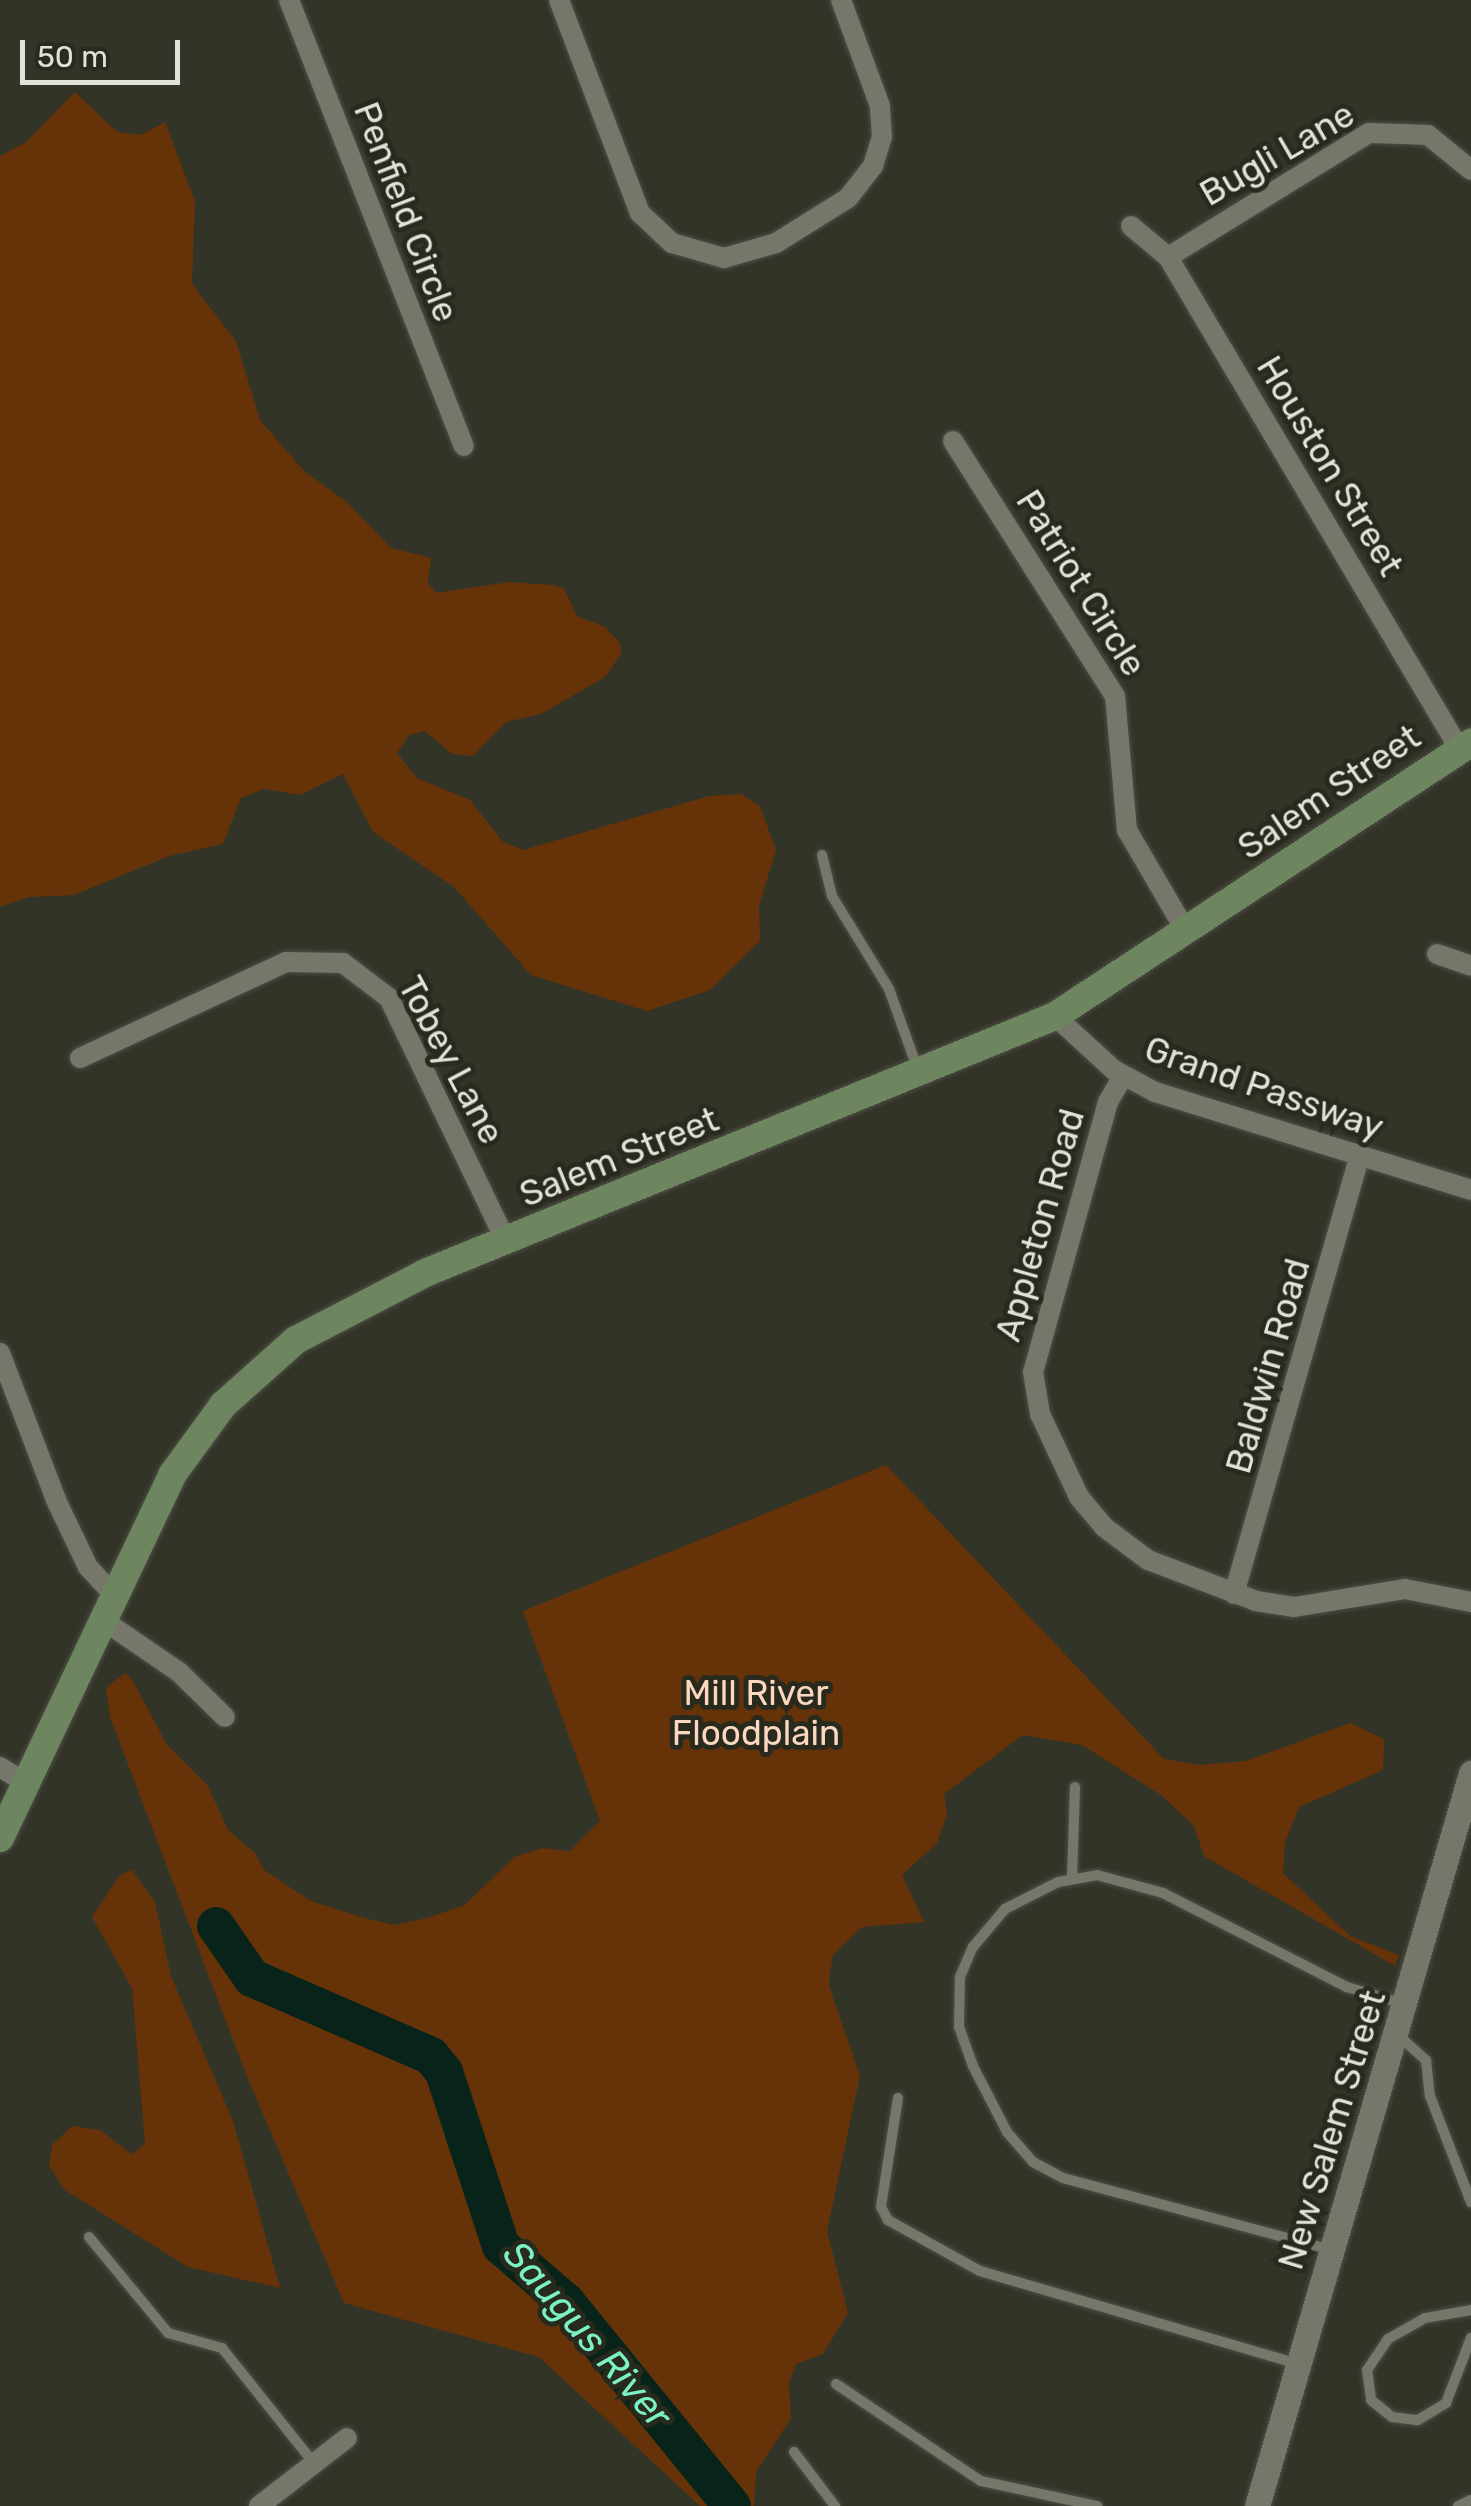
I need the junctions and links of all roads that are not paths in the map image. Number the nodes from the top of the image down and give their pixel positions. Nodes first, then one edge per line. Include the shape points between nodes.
1 (289, 0) edge
2 (559, 0) edge
3 (841, 0) edge
4 (1471, 170) edge
5 (1131, 226) dead end
6 (1168, 257) junction
7 (953, 441) dead end
8 (464, 446) dead end
9 (1466, 746) edge
10 (822, 855) dead end
11 (1187, 933) junction
12 (1437, 954) dead end
13 (1471, 966) edge
14 (1055, 1016) junction
15 (80, 1058) dead end
16 (920, 1076) junction
17 (1123, 1076) junction
18 (1360, 1155) junction
19 (1471, 1190) edge
20 (506, 1242) junction
21 (0, 1353) edge
22 (1234, 1594) junction
23 (1471, 1602) edge
24 (106, 1606) junction
25 (224, 1717) dead end
26 (0, 1767) edge
27 (1471, 1774) edge
28 (26, 1783) junction
29 (1076, 1787) dead end
30 (0, 1838) edge
31 (1072, 1878) junction
32 (1406, 2005) junction
33 (1398, 2034) junction
34 (898, 2098) dead end
35 (1471, 2202) edge
36 (89, 2237) dead end
37 (1333, 2250) junction
38 (1471, 2310) edge
39 (1471, 2338) edge
40 (1299, 2364) junction
41 (836, 2384) dead end
42 (347, 2438) dead end
43 (794, 2452) dead end
44 (312, 2462) junction
45 (1471, 2500) edge
46 (258, 2506) edge
47 (835, 2506) edge
48 (1096, 2506) edge
49 (1258, 2506) edge
50 (1458, 2506) edge

1 - 8 street, Penfield Circle
2 - 3 street via 640,213 672,244 724,258 756,252 808,224 848,198 874,166 882,137 880,106
4 - 6 street, Bugli Lane via 1428,135 1370,133
5 - 6 street, Houston Street
6 - 9 street, Houston Street
7 - 11 street, Patriot Circle via 1116,696 1127,830
9 - 11 main road, Salem Street
10 - 16 lane via 832,896 889,990
11 - 14 main road, Salem Street
12 - 13 street
14 - 16 main road, Salem Street
14 - 17 street, Grand Passway
15 - 20 street, Tobey Lane via 286,962 343,963 389,998
16 - 20 main road, Salem Street
17 - 18 street, Grand Passway via 1188,1105
17 - 22 street, Appleton Road via 1110,1098 1036,1350 1038,1404 1069,1480 1104,1527 1148,1560
18 - 19 street, Grand Passway
18 - 22 street, Baldwin Road
20 - 24 main road, Salem Street via 355,1304 260,1369 184,1456
21 - 24 street via 56,1500
22 - 23 street, Appleton Road via 1294,1607 1406,1589
24 - 25 street
24 - 28 main road, Salem Street
26 - 28 street
27 - 32 street, New Salem Street
28 - 30 main road, Salem Street
29 - 31 lane
31 - 32 lane via 1112,1876 1163,1894 1347,1987
31 - 37 lane via 1026,1895 994,1918 960,1977 959,2027 1016,2144 1063,2178
32 - 33 street, New Salem Street
33 - 35 lane via 1426,2060 1430,2096
33 - 37 street, New Salem Street
34 - 40 lane via 881,2207 888,2220 980,2270
36 - 44 lane via 168,2332 222,2348
37 - 40 street, New Salem Street
38 - 39 lane via 1425,2318 1388,2339 1367,2370 1371,2400 1392,2417 1418,2420 1446,2403
40 - 49 street, New Salem Street
41 - 48 lane via 980,2481
42 - 44 street
43 - 47 lane
44 - 46 street
45 - 50 lane

